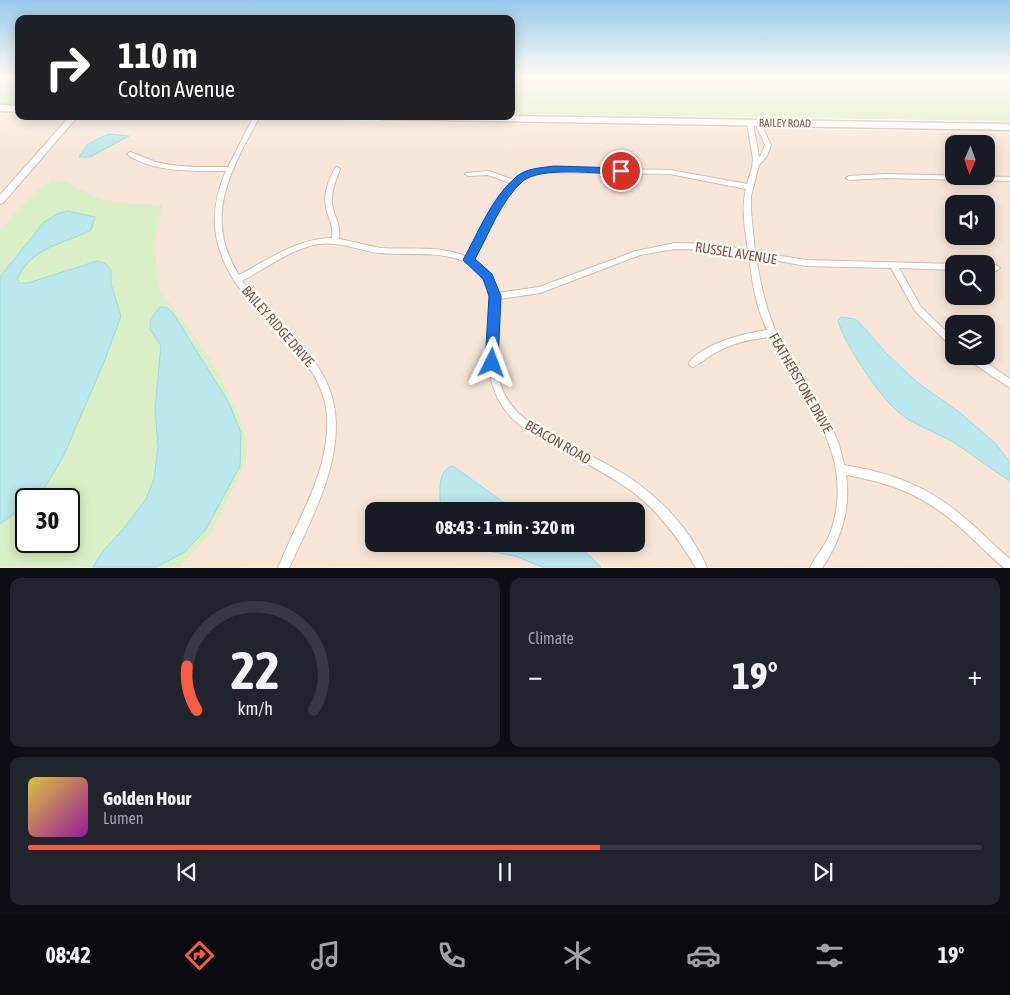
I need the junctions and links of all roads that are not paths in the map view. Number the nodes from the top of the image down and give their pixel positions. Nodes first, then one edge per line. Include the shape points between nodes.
1 (0, 108) edge
2 (15, 109) edge
3 (515, 119) edge
4 (71, 120) edge
5 (255, 120) edge
6 (754, 123) junction
7 (1010, 127) edge
8 (130, 154) dead end
9 (756, 164) junction
10 (230, 169) junction
11 (337, 169) dead end
12 (468, 174) dead end
13 (849, 178) dead end
14 (1010, 179) edge
15 (515, 183) junction
16 (748, 187) junction
17 (0, 201) edge
18 (335, 240) junction
19 (754, 255) junction
20 (469, 260) junction
21 (893, 265) junction
22 (945, 267) edge
23 (238, 280) junction
24 (495, 296) junction
25 (772, 333) junction
26 (945, 335) edge
27 (693, 364) dead end
28 (983, 365) edge
29 (1010, 384) edge
30 (841, 469) junction
31 (1010, 566) edge
32 (283, 568) edge
33 (702, 568) edge
34 (815, 568) edge

1 - 2 main road
3 - 6 main road, BAILEY ROAD
4 - 17 street
5 - 10 street, BAILEY RIDGE DRIVE
6 - 7 main road, BAILEY ROAD
6 - 9 street, FEATHERSTONE DRIVE
6 - 9 street, FEATHERSTONE DRIVE via 768,145
8 - 10 street via 164,168
9 - 16 street, FEATHERSTONE DRIVE
10 - 23 street, BAILEY RIDGE DRIVE via 220,192 218,227 224,254
11 - 18 street via 329,204 338,226
12 - 15 street via 489,173
13 - 14 street
15 - 16 street via 528,174 554,170 670,172
15 - 20 street
16 - 19 street, FEATHERSTONE DRIVE via 747,208
18 - 20 street, BEACON ROAD via 379,250 447,252
18 - 23 street, BEACON ROAD via 306,244
19 - 21 street, RUSSEL AVENUE via 806,263
19 - 24 street, RUSSEL AVENUE via 702,246 664,247 639,253 547,288
19 - 25 street, FEATHERSTONE DRIVE via 761,302
20 - 24 street, BEACON ROAD via 488,277
21 - 22 street, RUSSEL AVENUE
21 - 26 street via 918,309
23 - 32 street, BAILEY RIDGE DRIVE via 313,364 323,381 331,414 328,453 322,475
24 - 33 street, BEACON ROAD via 493,376 512,412 539,434 637,487 675,524
25 - 27 street via 722,344
25 - 30 street, FEATHERSTONE DRIVE via 825,422
28 - 29 street
30 - 31 street via 888,477 922,493 957,518
30 - 34 street, FEATHERSTONE DRIVE via 842,510 838,527 831,545

